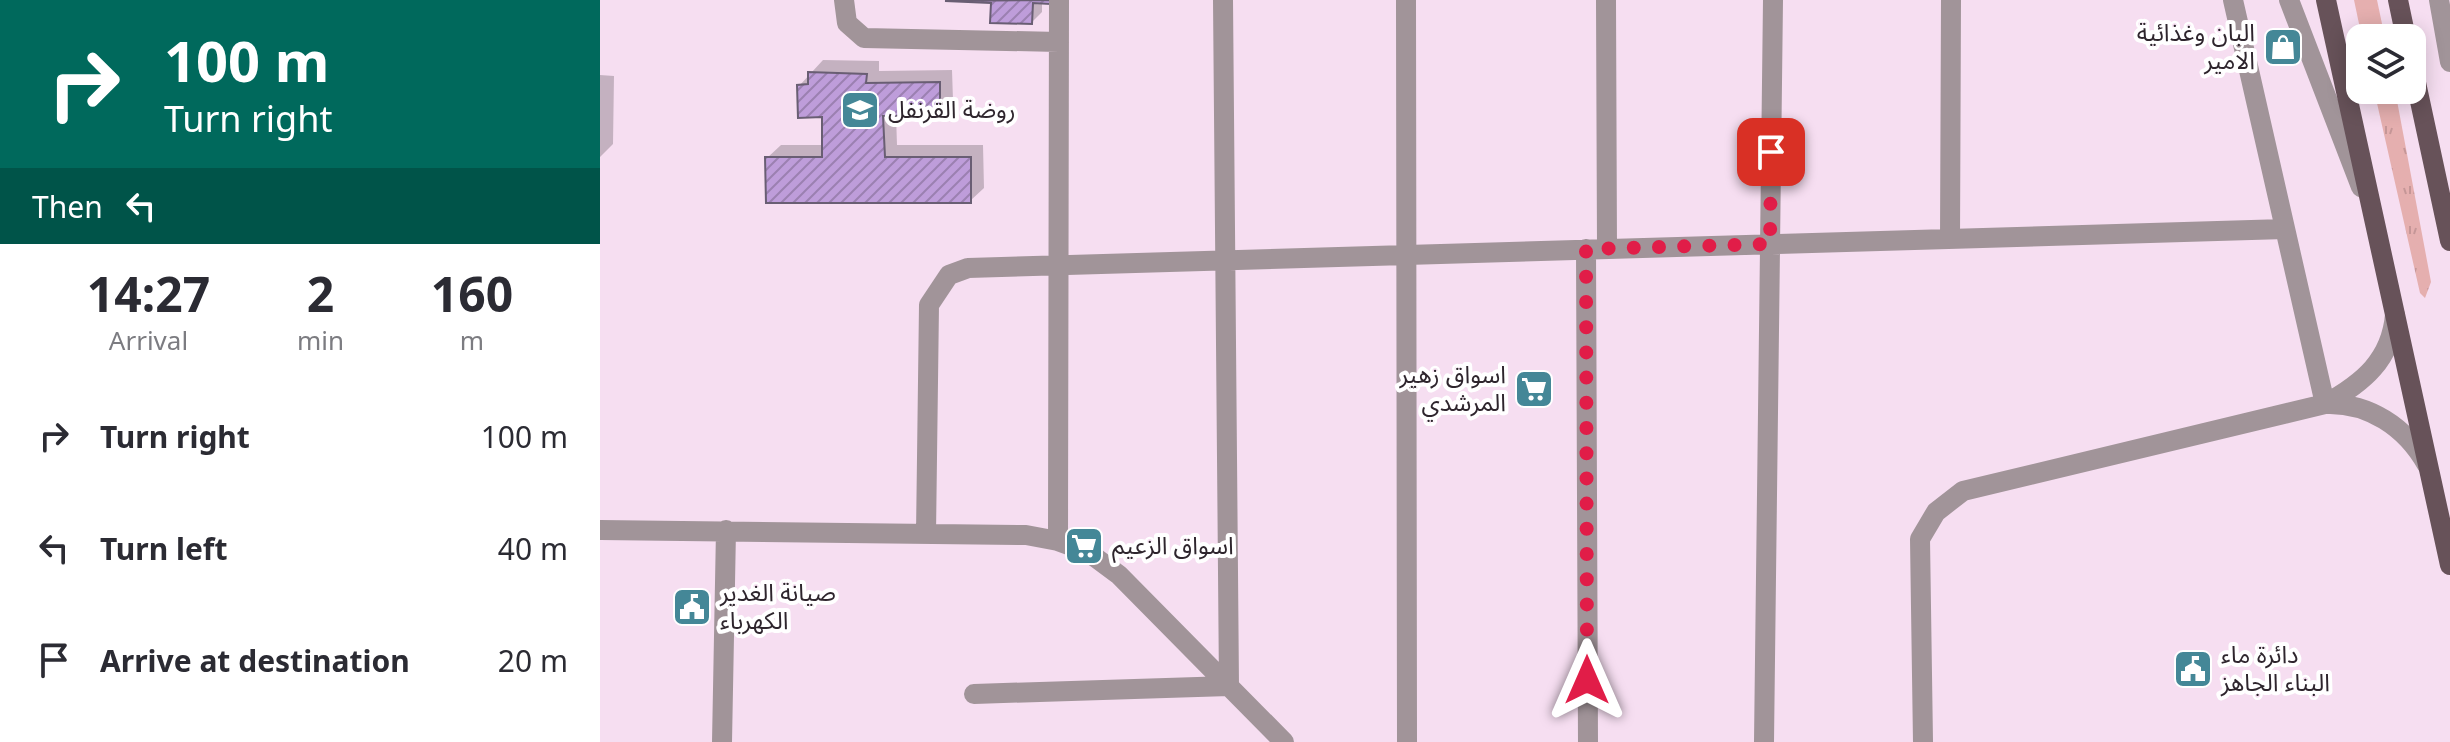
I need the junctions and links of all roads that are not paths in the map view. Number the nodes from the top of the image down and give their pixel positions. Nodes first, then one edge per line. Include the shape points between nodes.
1 (844, 0) edge
2 (1059, 0) edge
3 (1223, 0) edge
4 (1406, 0) edge
5 (1606, 0) edge
6 (1773, 0) edge
7 (1951, 0) edge
8 (2233, 0) edge
9 (2289, 0) edge
10 (2326, 0) edge
11 (2398, 0) edge
12 (2439, 0) edge
13 (2403, 24) edge
14 (1059, 42) junction
15 (2450, 62) edge
16 (2421, 104) edge
17 (2376, 227) junction
18 (2285, 229) junction
19 (1950, 239) junction
20 (2450, 241) edge
21 (1770, 244) junction
22 (1596, 248) junction
23 (1406, 254) junction
24 (1225, 259) junction
25 (1057, 264) junction
26 (2395, 311) junction
27 (2325, 404) junction
28 (2432, 475) junction
29 (600, 530) edge
30 (726, 530) junction
31 (926, 534) junction
32 (1058, 541) junction
33 (2450, 565) edge
34 (1229, 686) junction
35 (974, 694) dead end
36 (722, 742) edge
37 (1284, 742) edge
38 (1407, 742) edge
39 (1588, 742) edge
40 (1764, 742) edge
41 (1923, 742) edge

1 - 14 street via 847,23 864,38
2 - 14 street
3 - 24 street
4 - 23 street
5 - 22 street
6 - 21 street
7 - 19 street
8 - 18 street
9 - 17 street
10 - 17 main road
11 - 13 main road
12 - 15 street
14 - 25 street
16 - 20 main road
17 - 26 main road
18 - 19 street
18 - 27 street
19 - 21 street
21 - 22 street
21 - 40 street
22 - 23 street
22 - 39 street
23 - 24 street
23 - 38 street
24 - 25 street
24 - 34 street
25 - 31 street via 968,268 949,275 932,295
25 - 32 street
26 - 27 street via 2390,345 2373,371
26 - 28 main road
27 - 28 street via 2356,406 2386,420 2421,453
27 - 41 street via 1979,485 1947,501 1920,539
28 - 33 main road
29 - 30 street
30 - 31 street
30 - 36 street
31 - 32 street via 1026,535
32 - 34 street via 1088,552 1119,575
34 - 35 street
34 - 37 street

